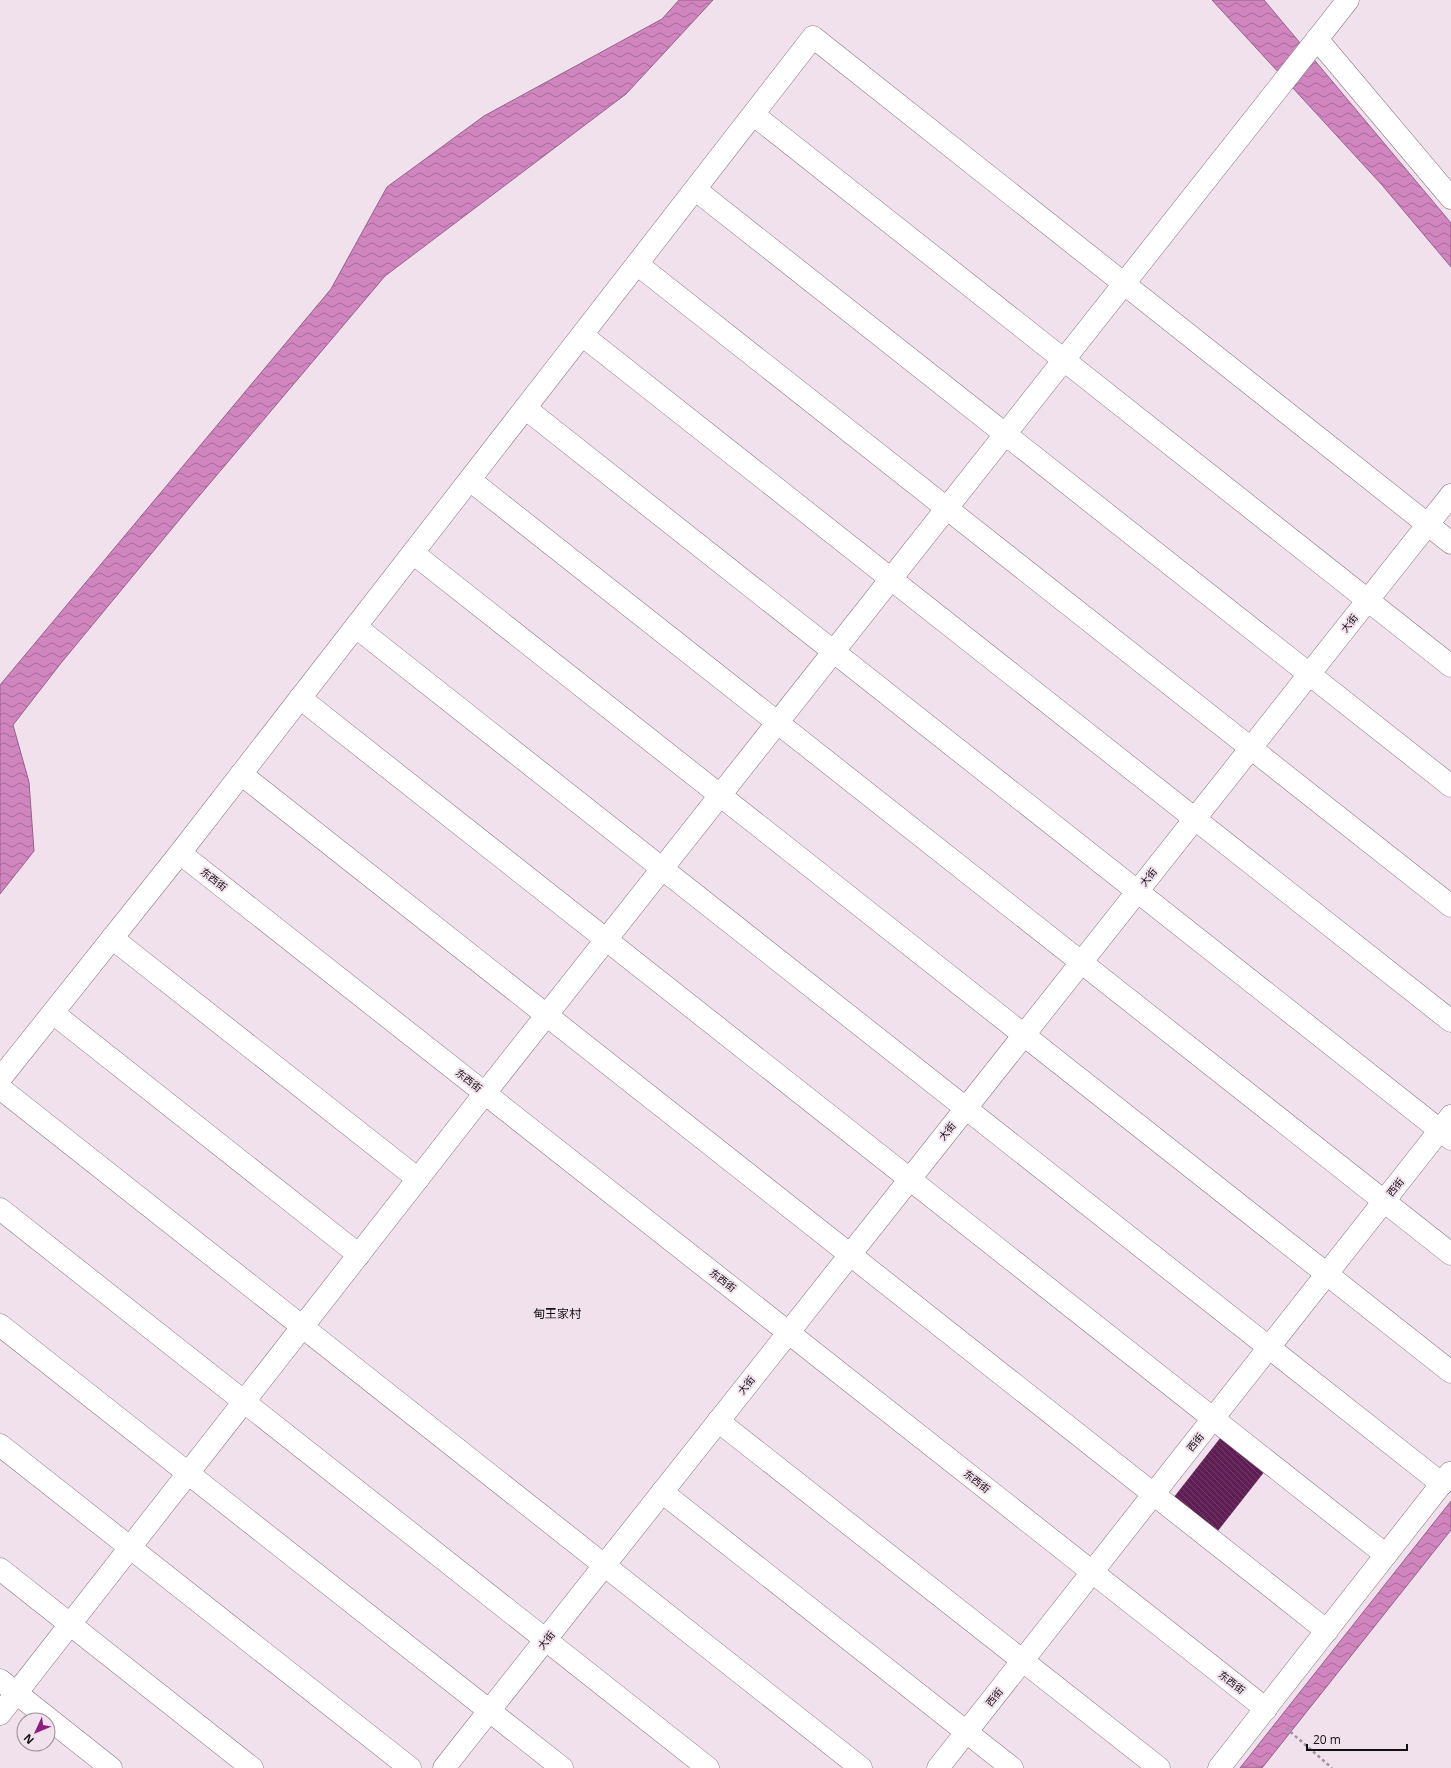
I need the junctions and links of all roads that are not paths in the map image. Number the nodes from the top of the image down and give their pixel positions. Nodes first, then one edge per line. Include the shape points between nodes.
1 (1348, 0) edge
2 (1317, 39) junction
3 (754, 115) junction
4 (696, 190) junction
5 (1451, 198) edge
6 (637, 264) junction
7 (1123, 284) junction
8 (582, 335) junction
9 (1063, 360) junction
10 (525, 408) junction
11 (1005, 434) junction
12 (470, 480) junction
13 (1451, 494) edge
14 (946, 508) junction
15 (1428, 524) junction
16 (1451, 543) edge
17 (413, 553) junction
18 (891, 579) junction
19 (1368, 600) junction
20 (356, 626) junction
21 (834, 651) junction
22 (1451, 666) edge
23 (1309, 674) junction
24 (300, 698) junction
25 (778, 722) junction
26 (1250, 748) junction
27 (241, 774) junction
28 (1451, 786) edge
29 (720, 795) junction
30 (1194, 819) junction
31 (180, 853) junction
32 (662, 869) junction
33 (1137, 891) junction
34 (1451, 906) edge
35 (112, 938) junction
36 (606, 940) junction
37 (1081, 962) junction
38 (53, 1013) junction
39 (547, 1015) junction
40 (1451, 1021) edge
41 (1023, 1035) junction
42 (0, 1079) edge
43 (0, 1088) edge
44 (485, 1093) junction
45 (966, 1108) junction
46 (1447, 1128) edge
47 (418, 1179) junction
48 (909, 1179) junction
49 (1384, 1201) junction
50 (0, 1209) edge
51 (850, 1254) junction
52 (1451, 1254) edge
53 (359, 1255) junction
54 (1327, 1274) junction
55 (0, 1325) edge
56 (302, 1327) junction
57 (788, 1332) junction
58 (1269, 1347) junction
59 (1451, 1372) edge
60 (244, 1402) junction
61 (1213, 1419) junction
62 (718, 1421) junction
63 (0, 1445) edge
64 (188, 1473) junction
65 (1446, 1478) edge
66 (662, 1492) junction
67 (1154, 1494) junction
68 (130, 1548) junction
69 (1386, 1555) junction
70 (604, 1565) junction
71 (0, 1569) edge
72 (1092, 1572) junction
73 (70, 1625) junction
74 (1327, 1631) junction
75 (546, 1640) junction
76 (1023, 1660) junction
77 (8, 1687) edge
78 (1266, 1708) junction
79 (489, 1711) junction
80 (0, 1714) edge
81 (966, 1732) junction
82 (111, 1768) edge
83 (252, 1768) edge
84 (410, 1768) edge
85 (444, 1768) edge
86 (562, 1768) edge
87 (708, 1768) edge
88 (861, 1768) edge
89 (938, 1768) edge
90 (1012, 1768) edge
91 (1159, 1768) edge
92 (1219, 1768) edge

1 - 2 street
2 - 5 street
2 - 7 street
3 - 4 street
3 - 7 street via 813,38
3 - 9 street
4 - 6 street
4 - 11 street
6 - 8 street
6 - 14 street
7 - 9 street
7 - 15 street
8 - 10 street
8 - 18 street
9 - 11 street
9 - 19 street
10 - 12 street
10 - 21 street
11 - 14 street
11 - 23 street
12 - 17 street
12 - 25 street
13 - 15 street, 大街
14 - 18 street
14 - 26 street
15 - 16 street
15 - 19 street, 大街
17 - 20 street
17 - 29 street
18 - 21 street
18 - 30 street
19 - 22 street
19 - 23 street, 大街
20 - 24 street
20 - 32 street
21 - 25 street
21 - 33 street
23 - 26 street, 大街
23 - 28 street
24 - 27 street
24 - 36 street
25 - 29 street
25 - 37 street
26 - 30 street, 大街
26 - 34 street
27 - 31 street
27 - 39 street
29 - 32 street
29 - 41 street
30 - 33 street, 大街
30 - 40 street
31 - 35 street
31 - 44 street, 东西街
32 - 36 street
32 - 45 street
33 - 37 street, 大街
33 - 46 street
35 - 38 street
35 - 47 street
36 - 39 street
36 - 48 street
37 - 41 street, 大街
37 - 49 street
38 - 42 street
38 - 53 street
39 - 44 street
39 - 51 street
41 - 45 street, 大街
41 - 54 street
43 - 56 street
44 - 47 street
44 - 57 street, 东西街
45 - 48 street, 大街
45 - 58 street
46 - 49 street, 西街
47 - 53 street
48 - 51 street, 大街
48 - 61 street
49 - 52 street
49 - 54 street, 西街
50 - 60 street
51 - 57 street, 大街
51 - 67 street
53 - 56 street
54 - 58 street, 西街
54 - 59 street
55 - 64 street
56 - 60 street
56 - 70 street
57 - 62 street, 大街
57 - 72 street, 东西街
58 - 61 street, 西街
58 - 65 street
60 - 64 street
60 - 75 street
61 - 67 street, 西街
61 - 69 street
62 - 66 street, 大街
62 - 76 street
63 - 68 street
64 - 68 street
64 - 79 street
65 - 69 street
66 - 70 street, 大街
66 - 81 street
67 - 72 street, 西街
67 - 74 street
68 - 73 street
68 - 84 street
69 - 74 street
70 - 75 street, 大街
70 - 88 street
71 - 73 street
72 - 76 street, 西街
72 - 78 street, 东西街
73 - 77 street
73 - 83 street
74 - 78 street
75 - 79 street, 大街
75 - 87 street
76 - 81 street, 西街
76 - 91 street
77 - 80 street
77 - 82 street
78 - 92 street
79 - 85 street, 大街
79 - 86 street
81 - 89 street, 西街
81 - 90 street

